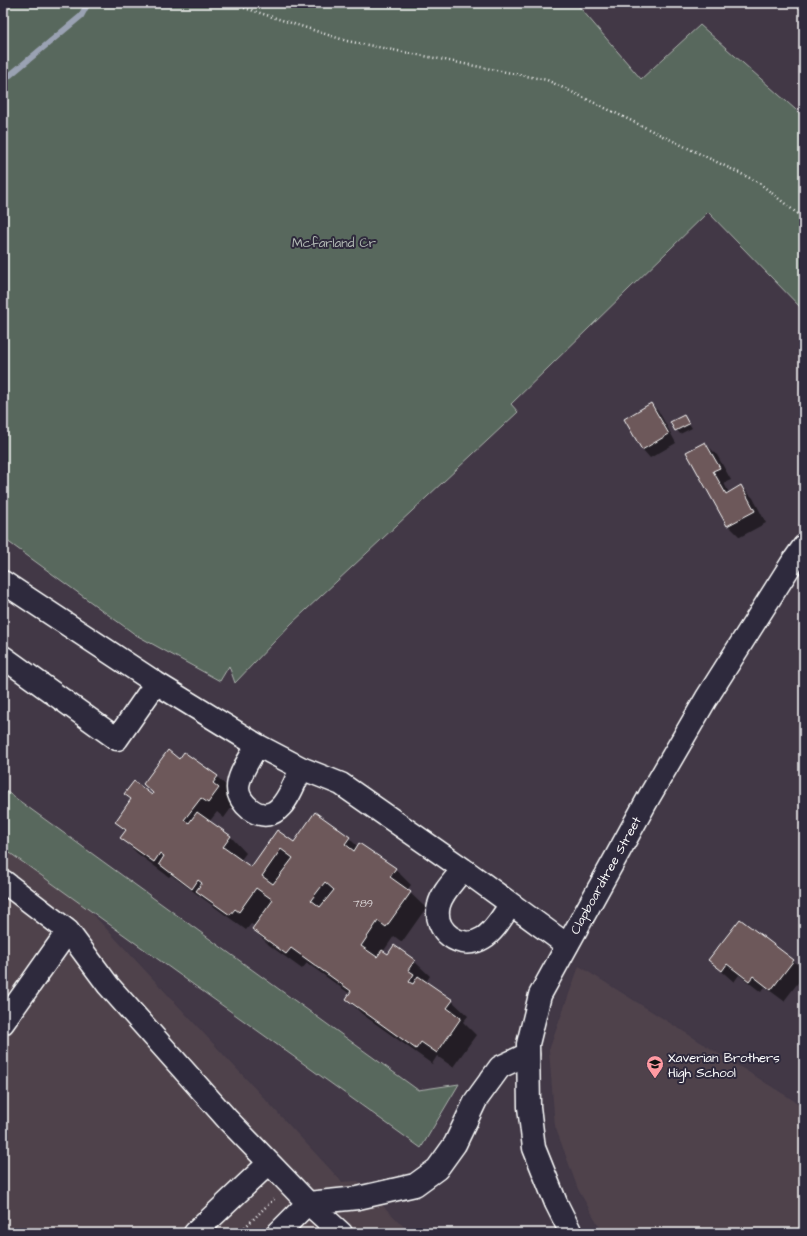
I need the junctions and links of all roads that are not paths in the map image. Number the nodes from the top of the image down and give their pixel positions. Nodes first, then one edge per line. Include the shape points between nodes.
1 (804, 546) edge
2 (3, 582) edge
3 (3, 657) edge
4 (156, 683) junction
5 (257, 745) junction
6 (301, 768) junction
7 (463, 870) junction
8 (3, 881) edge
9 (511, 904) junction
10 (68, 931) junction
11 (567, 945) junction
12 (3, 1023) edge
13 (528, 1054) junction
14 (269, 1163) junction
15 (308, 1203) junction
16 (195, 1233) edge
17 (278, 1233) edge
18 (341, 1233) edge
19 (571, 1233) edge

1 - 11 main road, Clapboardtree Street via 695,719
2 - 4 main road
3 - 4 main road via 118,739
4 - 5 main road
5 - 6 main road
5 - 6 main road via 239,780 238,789 245,805 253,810 271,813 286,803
6 - 7 main road via 341,784
7 - 9 main road
7 - 9 main road via 439,904 439,923 450,938 468,943 485,937
8 - 10 main road
9 - 11 main road
10 - 12 main road
10 - 14 main road via 108,985
11 - 13 main road, Clapboardtree Street via 540,995
13 - 15 main road via 500,1067 476,1100 455,1144 437,1169 415,1185 358,1198
13 - 19 main road, Clapboardtree Street via 528,1100 534,1148
14 - 15 main road
14 - 16 main road
15 - 17 main road
15 - 18 main road

